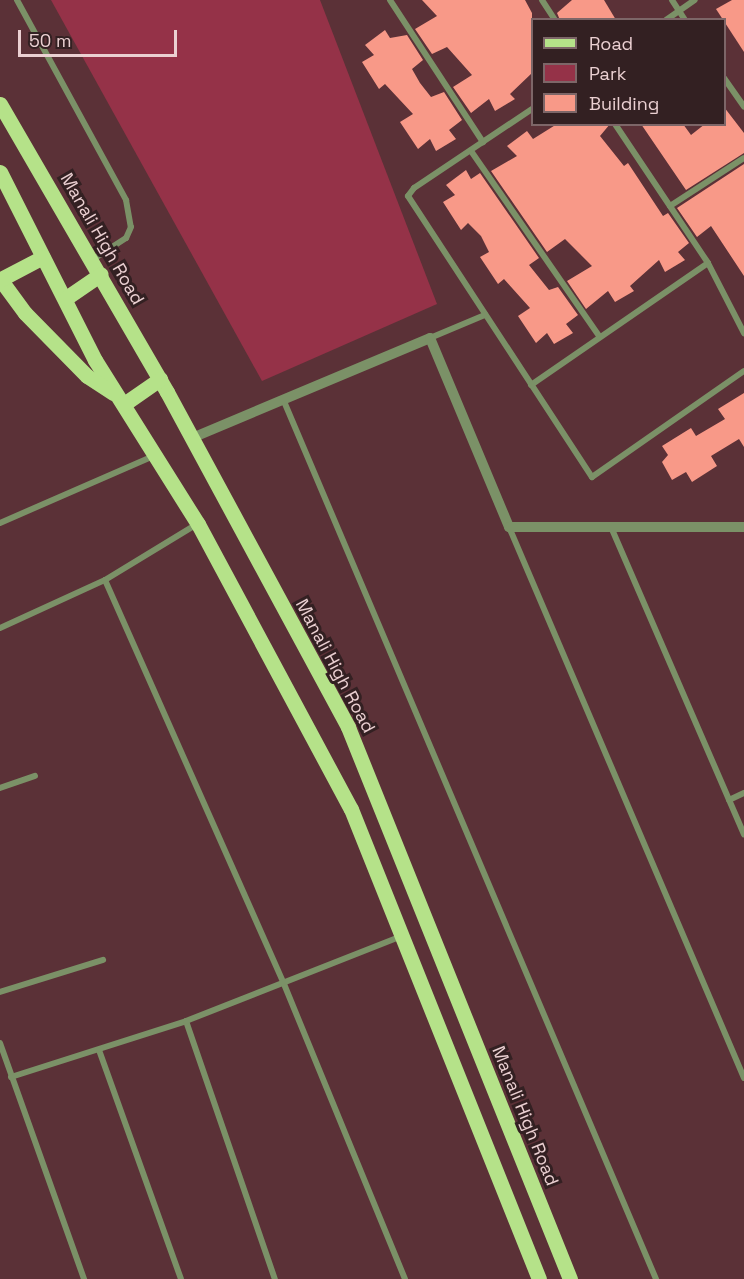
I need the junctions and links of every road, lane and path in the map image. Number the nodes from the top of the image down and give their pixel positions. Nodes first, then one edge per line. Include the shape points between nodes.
1 (17, 0) edge
2 (390, 0) edge
3 (542, 0) edge
4 (672, 0) edge
5 (695, 0) edge
6 (679, 10) junction
7 (554, 18) edge
8 (669, 18) edge
9 (684, 18) edge
10 (726, 81) edge
11 (0, 104) edge
12 (744, 107) edge
13 (531, 110) edge
14 (616, 126) edge
15 (483, 142) junction
16 (471, 151) junction
17 (744, 158) edge
18 (0, 172) edge
19 (7, 201) edge
20 (670, 206) junction
21 (42, 257) junction
22 (92, 260) junction
23 (708, 263) junction
24 (101, 274) junction
25 (0, 279) edge
26 (66, 298) junction
27 (485, 315) junction
28 (744, 333) edge
29 (599, 336) junction
30 (430, 338) junction
31 (744, 371) edge
32 (159, 379) junction
33 (531, 386) junction
34 (284, 399) junction
35 (122, 401) junction
36 (192, 438) junction
37 (155, 455) junction
38 (0, 523) edge
39 (198, 524) junction
40 (509, 527) junction
41 (611, 527) junction
42 (744, 527) edge
43 (105, 580) junction
44 (0, 628) edge
45 (35, 776) dead end
46 (0, 788) edge
47 (744, 793) edge
48 (729, 800) junction
49 (744, 834) edge
50 (403, 936) junction
51 (103, 960) dead end
52 (284, 984) junction
53 (0, 992) edge
54 (186, 1021) junction
55 (0, 1043) edge
56 (99, 1050) junction
57 (11, 1077) junction
58 (744, 1078) edge
59 (84, 1279) edge
60 (182, 1279) edge
61 (275, 1279) edge
62 (405, 1279) edge
63 (539, 1279) edge
64 (570, 1279) edge
65 (656, 1279) edge

1 - 22 street via 126,200 131,227 126,238
2 - 15 street
3 - 7 street
4 - 6 street
5 - 6 street
6 - 8 street
6 - 9 street
10 - 12 street
11 - 22 main road, Manali High Road
13 - 15 street
14 - 20 street
15 - 16 street
16 - 27 street via 414,188 408,196
16 - 29 street
17 - 20 street
18 - 19 main road
19 - 21 main road
20 - 23 street
21 - 25 main road
21 - 26 main road
22 - 24 main road, Manali High Road
23 - 28 street
23 - 29 street
24 - 26 main road
24 - 32 main road, Manali High Road
25 - 35 main road via 25,313 87,376
26 - 35 main road via 95,360
27 - 30 street
27 - 33 street
29 - 33 street
30 - 34 street
30 - 40 street
31 - 33 street via 592,477
32 - 35 main road
32 - 36 main road, Manali High Road
34 - 36 street
34 - 65 street
35 - 37 main road
36 - 64 main road, Manali High Road via 348,727
37 - 38 street
37 - 39 main road
39 - 43 street
39 - 50 main road via 351,809
40 - 41 street
40 - 58 street
41 - 42 street
41 - 48 street
43 - 44 street
43 - 52 street
45 - 46 street
47 - 48 street
48 - 49 street
50 - 52 street
50 - 63 main road
51 - 53 street
52 - 54 street
52 - 62 street
54 - 56 street
54 - 61 street
55 - 57 street
56 - 57 street
56 - 60 street
57 - 59 street

